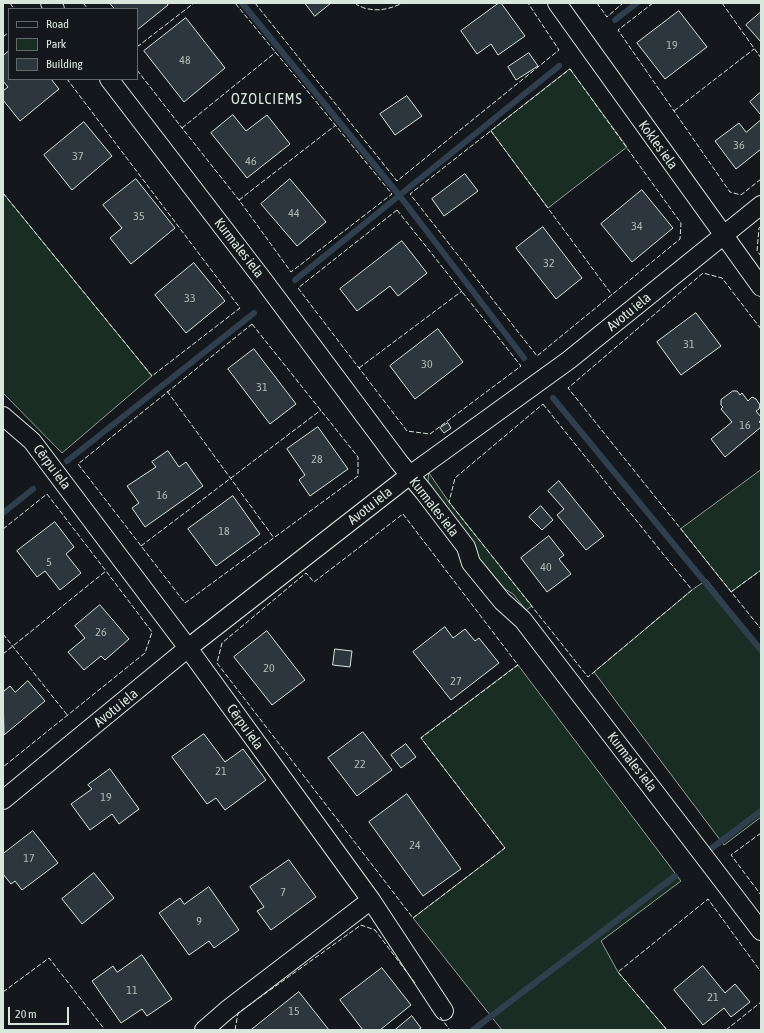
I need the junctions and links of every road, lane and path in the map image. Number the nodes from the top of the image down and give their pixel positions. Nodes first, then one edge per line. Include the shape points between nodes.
1 (556, 3) edge
2 (109, 80) edge
3 (761, 205) edge
4 (723, 236) junction
5 (761, 287) edge
6 (3, 416) edge
7 (410, 475) junction
8 (188, 648) junction
9 (3, 800) edge
10 (370, 900) junction
11 (761, 932) edge
12 (444, 1010) dead end
13 (204, 1030) edge

1 - 4 street, Kokles iela
2 - 7 street, Kurmales iela
3 - 4 street, Avotu iela
4 - 5 street, Kokles iela
4 - 7 street, Avotu iela via 569,360
6 - 8 street, Cērpu iela via 32,440
7 - 8 street, Avotu iela
7 - 11 street, Kurmales iela via 466,547 471,562 502,600 523,620
8 - 9 street, Avotu iela
8 - 10 street, Cērpu iela
10 - 12 street, Cērpu iela
10 - 13 street

